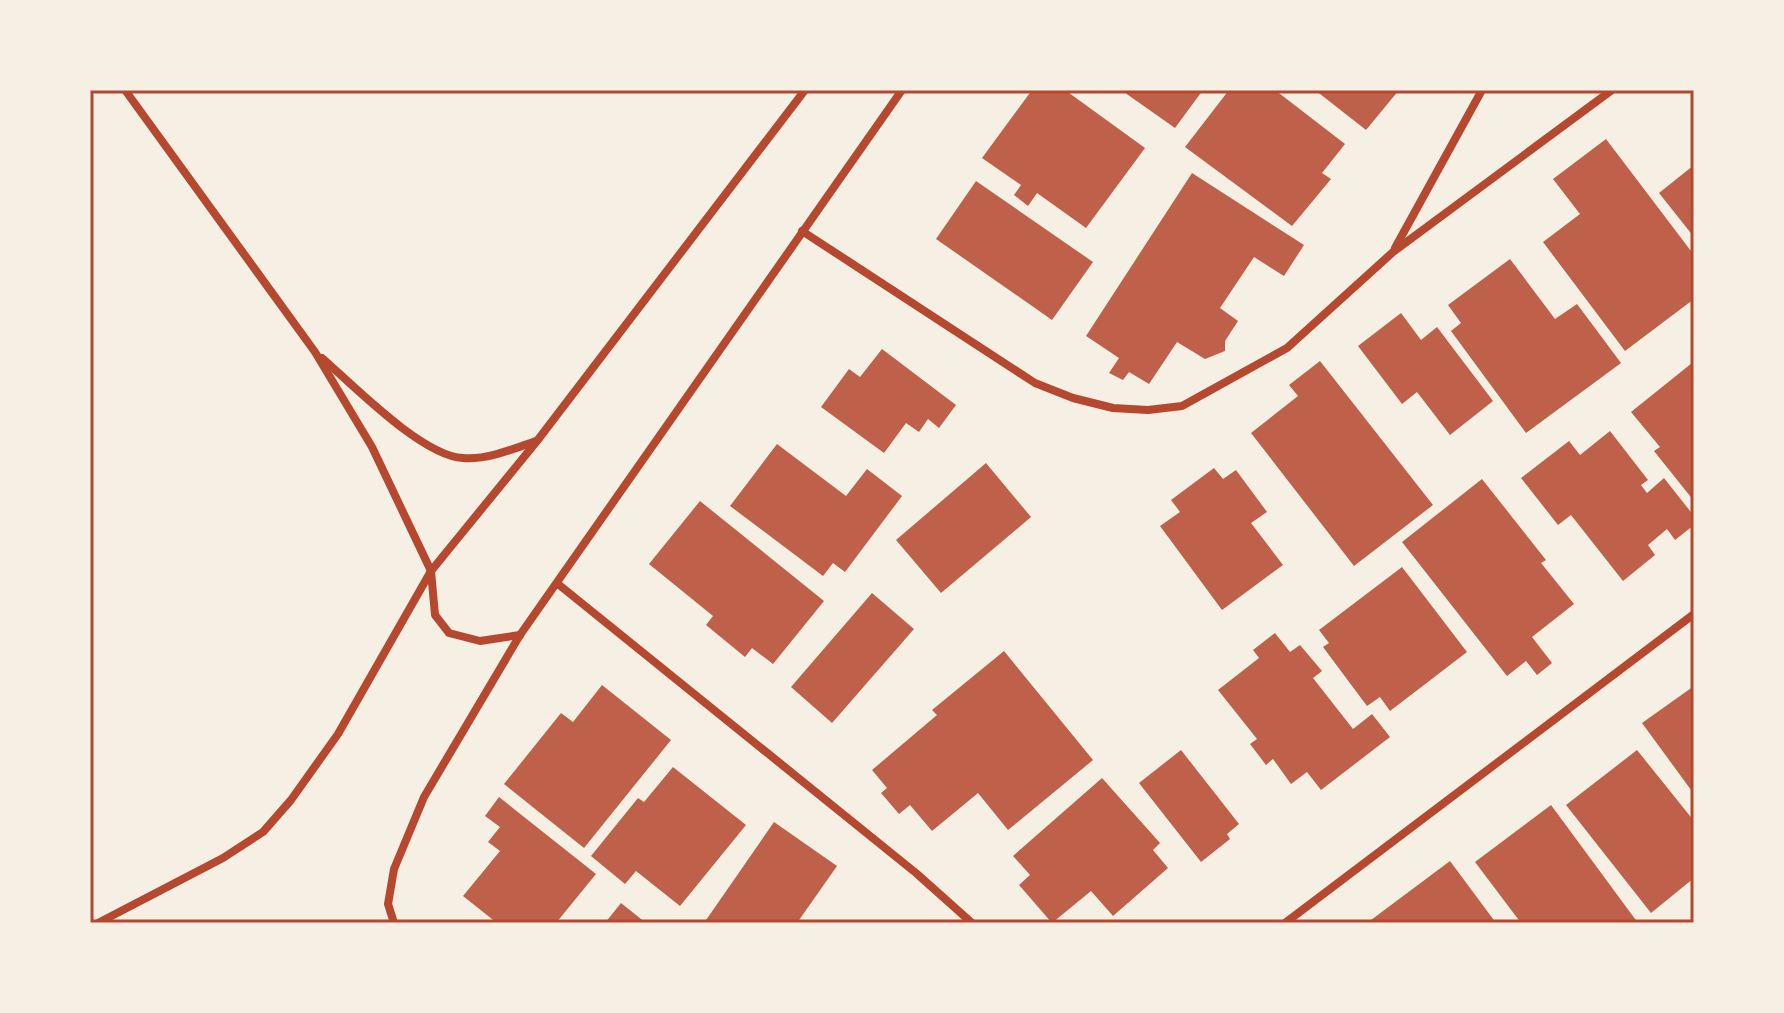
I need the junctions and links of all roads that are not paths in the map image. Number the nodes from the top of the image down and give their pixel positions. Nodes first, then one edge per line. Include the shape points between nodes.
1 (125, 90) edge
2 (805, 90) edge
3 (902, 90) edge
4 (1482, 90) edge
5 (1612, 90) edge
6 (802, 231) junction
7 (1393, 252) junction
8 (315, 352) junction
9 (537, 441) junction
10 (431, 571) junction
11 (558, 584) junction
12 (1694, 614) edge
13 (520, 635) junction
14 (98, 923) edge
15 (394, 923) edge
16 (972, 923) edge
17 (1285, 923) edge

1 - 8 street
2 - 9 street
3 - 6 street
4 - 7 street
5 - 7 street
6 - 7 street via 1035,383 1113,408 1148,410 1182,406 1287,348
6 - 11 street
8 - 9 street via 414,438 461,459 504,453
8 - 10 street via 372,447
9 - 10 street
10 - 13 street via 435,615 449,633 480,641
10 - 14 street via 338,734 263,832 194,875
11 - 13 street
11 - 16 street
12 - 17 street
13 - 15 street via 424,797 394,869 388,904

